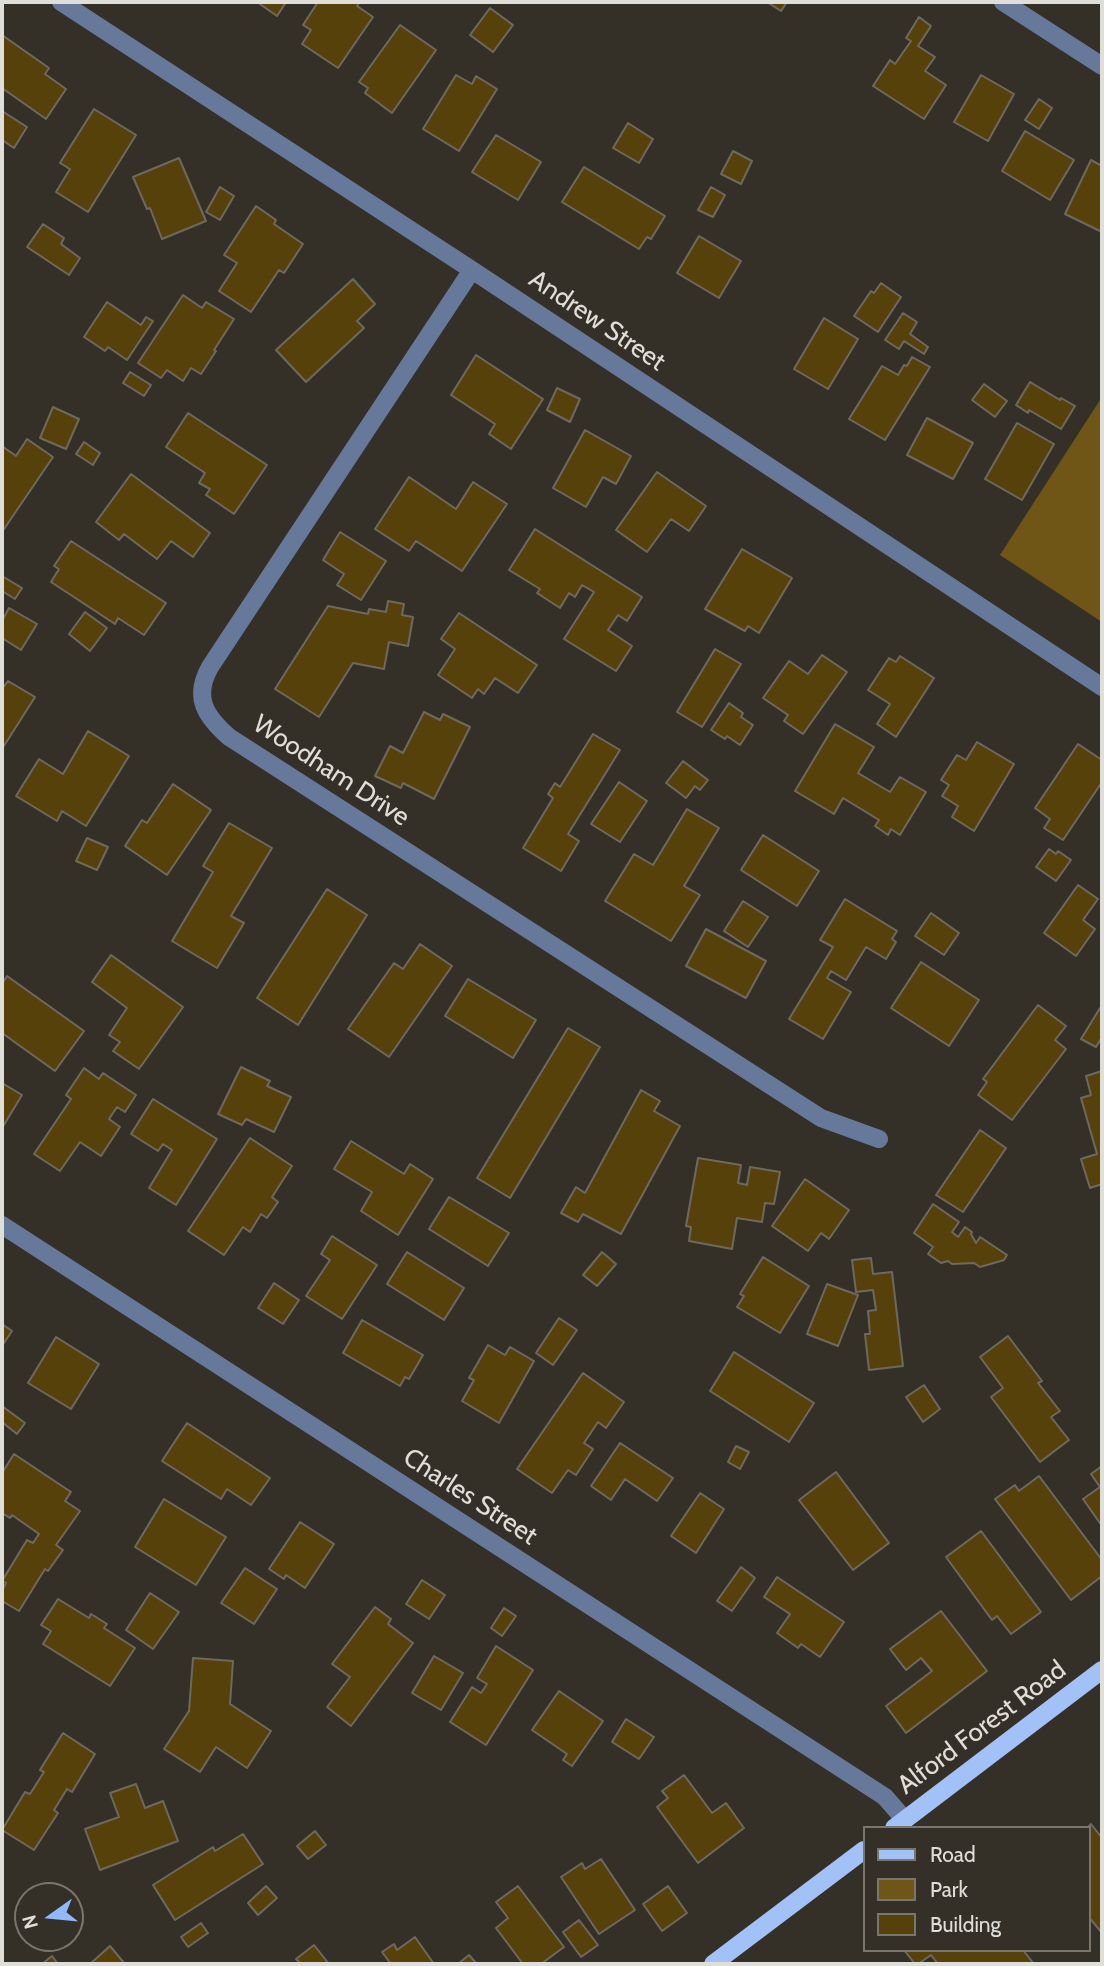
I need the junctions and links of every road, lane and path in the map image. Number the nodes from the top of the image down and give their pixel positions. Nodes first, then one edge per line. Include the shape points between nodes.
1 (61, 2) edge
2 (1003, 2) edge
3 (1102, 66) edge
4 (472, 270) junction
5 (1102, 687) edge
6 (878, 1139) dead end
7 (2, 1225) edge
8 (1102, 1670) edge
9 (899, 1824) edge
10 (862, 1852) edge
11 (713, 1964) edge

1 - 4 street, Andrew Street
2 - 3 street
4 - 5 street, Andrew Street
4 - 6 street, Woodham Drive via 210,667 201,693 205,709 229,737 809,1111
7 - 9 street, Charles Street via 885,1797
8 - 9 main road, Alford Forest Road
10 - 11 main road

